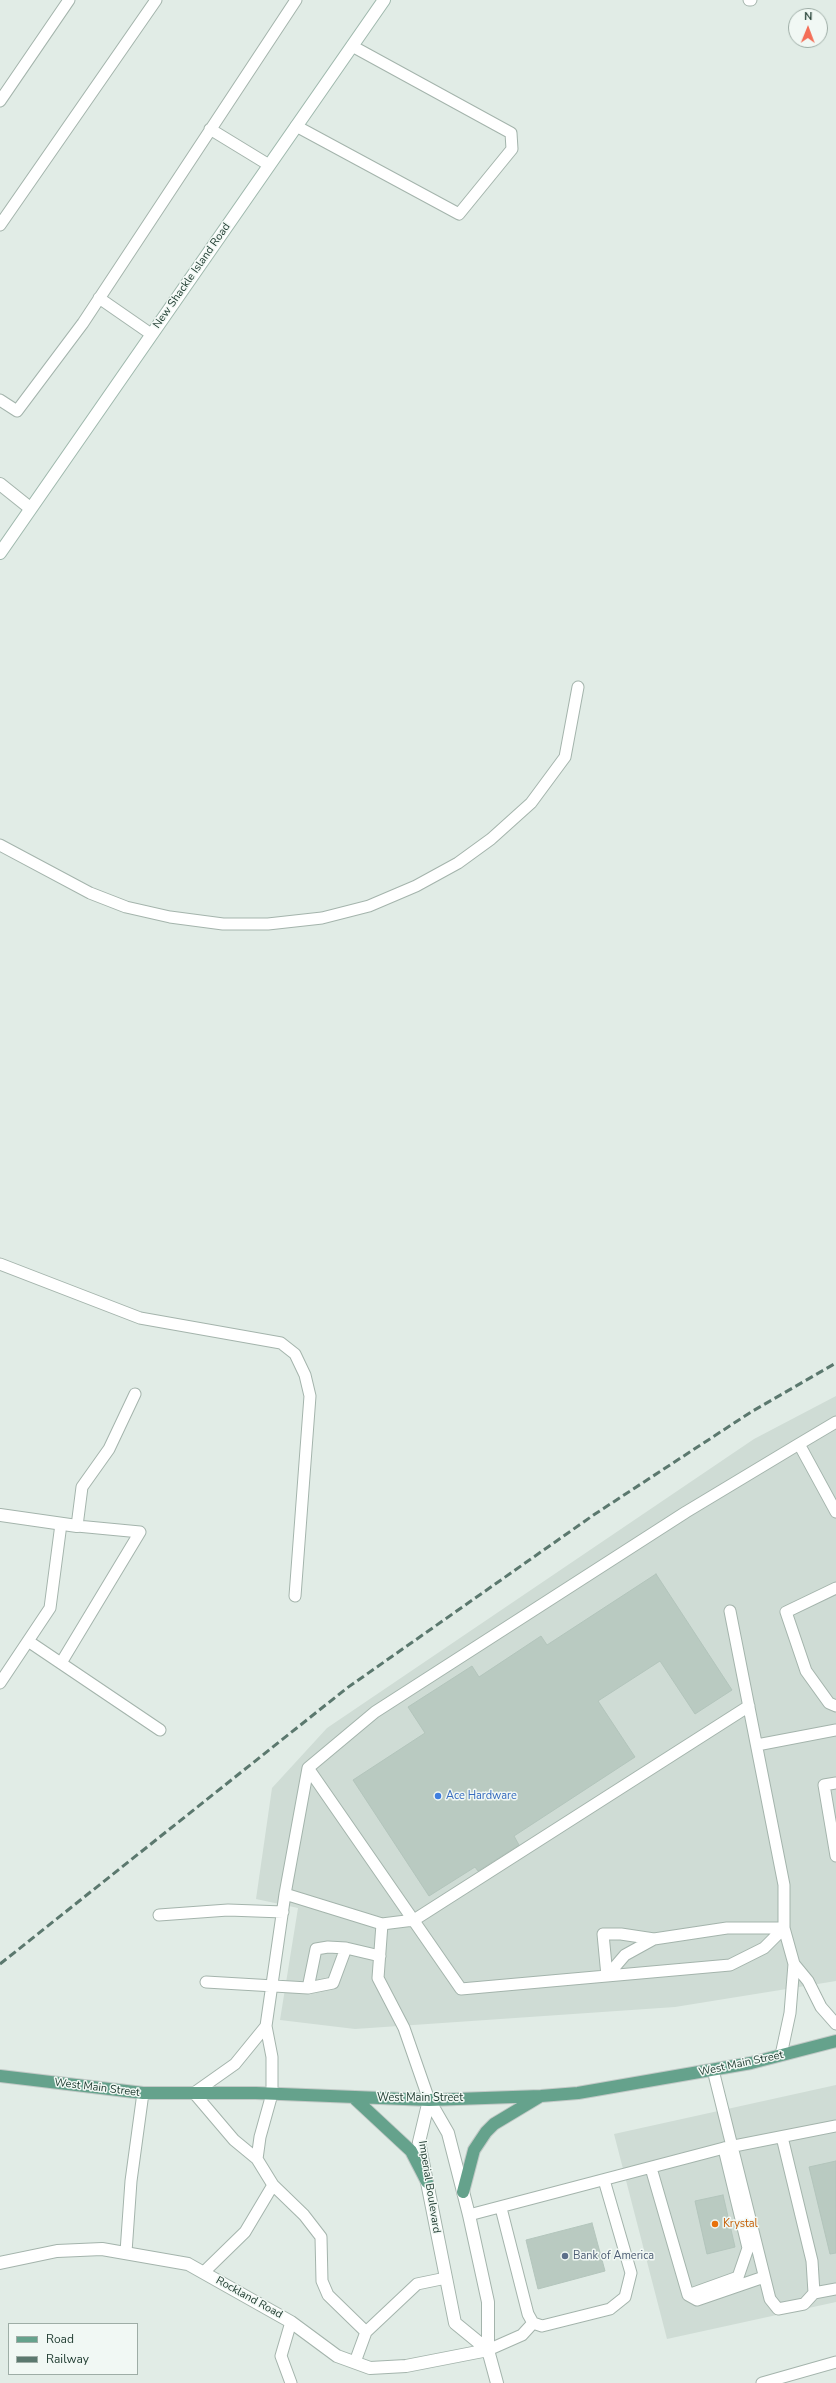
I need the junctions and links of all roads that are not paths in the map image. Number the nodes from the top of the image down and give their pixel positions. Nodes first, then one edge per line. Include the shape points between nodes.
1 (69, 0) edge
2 (156, 0) edge
3 (296, 0) edge
4 (384, 0) edge
5 (352, 46) junction
6 (0, 101) edge
7 (296, 126) junction
8 (210, 129) junction
9 (269, 165) junction
10 (0, 225) edge
11 (99, 298) junction
12 (151, 334) junction
13 (0, 400) edge
14 (0, 484) edge
15 (30, 508) junction
16 (0, 553) edge
17 (578, 687) dead end
18 (0, 845) edge
19 (0, 1264) edge
20 (135, 1394) dead end
21 (836, 1422) edge
22 (799, 1444) junction
23 (836, 1512) edge
24 (0, 1515) edge
25 (61, 1524) junction
26 (77, 1526) junction
27 (836, 1588) edge
28 (294, 1596) dead end
29 (730, 1611) dead end
30 (28, 1641) junction
31 (61, 1663) junction
32 (0, 1683) edge
33 (749, 1706) junction
34 (836, 1706) edge
35 (160, 1730) dead end
36 (836, 1730) edge
37 (757, 1745) junction
38 (308, 1768) junction
39 (836, 1783) edge
40 (836, 1856) edge
41 (285, 1894) junction
42 (283, 1912) junction
43 (159, 1915) dead end
44 (414, 1920) junction
45 (382, 1924) junction
46 (784, 1928) junction
47 (654, 1939) junction
48 (346, 1948) junction
49 (380, 1956) junction
50 (794, 1964) junction
51 (607, 1976) junction
52 (206, 1982) dead end
53 (272, 1985) junction
54 (308, 1988) junction
55 (836, 2024) edge
56 (266, 2026) junction
57 (836, 2041) edge
58 (782, 2055) junction
59 (713, 2070) junction
60 (0, 2076) edge
61 (143, 2093) junction
62 (194, 2093) junction
63 (272, 2094) junction
64 (541, 2096) junction
65 (353, 2097) junction
66 (428, 2100) junction
67 (836, 2126) edge
68 (782, 2137) junction
69 (728, 2147) junction
70 (257, 2160) junction
71 (651, 2168) junction
72 (604, 2180) junction
73 (427, 2182) junction
74 (273, 2185) junction
75 (463, 2192) junction
76 (501, 2208) junction
77 (468, 2215) junction
78 (126, 2252) junction
79 (0, 2263) edge
80 (204, 2272) junction
81 (764, 2277) junction
82 (446, 2278) junction
83 (836, 2289) edge
84 (814, 2294) junction
85 (688, 2295) junction
86 (531, 2318) junction
87 (291, 2322) junction
88 (366, 2332) junction
89 (488, 2350) junction
90 (355, 2362) junction
91 (836, 2362) edge
92 (291, 2383) edge
93 (497, 2383) edge
94 (762, 2383) edge

1 - 6 lane
2 - 10 lane
3 - 8 lane
4 - 5 street, New Shackle Island Road
5 - 7 street, New Shackle Island Road
5 - 7 lane via 511,133 512,149 459,214
7 - 9 street, New Shackle Island Road
8 - 9 lane
8 - 11 lane
9 - 12 street, New Shackle Island Road
11 - 12 lane
11 - 13 lane via 17,411
12 - 15 street, New Shackle Island Road
14 - 15 street
15 - 16 street, New Shackle Island Road
17 - 18 lane via 565,757 531,803 491,839 458,863 416,886 369,906 322,918 268,924 223,924 170,918 126,907 90,893
19 - 28 lane via 140,1318 281,1343 295,1354 305,1375 310,1396
20 - 26 lane via 109,1449 82,1487
21 - 22 lane
22 - 23 lane
22 - 38 lane via 686,1512 375,1712
24 - 25 street
25 - 26 street
25 - 30 lane via 50,1608
26 - 31 lane via 140,1532
27 - 34 lane via 786,1612 806,1671 829,1703
29 - 33 lane
30 - 31 lane
30 - 32 lane
31 - 35 lane
33 - 37 lane
33 - 44 lane
36 - 37 lane
37 - 46 lane via 784,1885
38 - 41 lane
38 - 44 lane
39 - 40 lane via 824,1785
41 - 42 lane
41 - 45 lane
42 - 43 lane via 228,1910
42 - 53 lane
44 - 45 lane
44 - 51 lane via 461,1989
45 - 49 lane
46 - 47 lane via 727,1928
46 - 50 lane
46 - 51 lane via 764,1948 730,1965
47 - 51 lane via 624,1955
47 - 51 lane via 603,1934
48 - 49 lane
48 - 54 lane via 333,1984
48 - 54 lane via 316,1949
49 - 66 lane via 378,1978 404,2028
50 - 55 lane via 808,1981 821,2007
50 - 58 lane via 790,2013
52 - 53 lane
53 - 54 lane
53 - 56 lane
56 - 62 lane via 235,2064
56 - 63 lane via 272,2057
57 - 58 main road, West Main Street
58 - 59 main road, West Main Street
59 - 64 main road, West Main Street via 578,2093
59 - 69 lane
60 - 61 main road, West Main Street
61 - 62 main road, West Main Street
61 - 78 lane via 131,2181
62 - 63 main road, West Main Street
62 - 70 lane via 234,2140
63 - 65 main road, West Main Street
63 - 70 lane via 260,2137
64 - 66 main road, West Main Street
64 - 75 main road via 494,2124 486,2132 474,2150
65 - 66 main road, West Main Street
65 - 73 main road via 410,2151
66 - 73 street, Imperial Boulevard via 419,2142
66 - 75 street via 448,2133
67 - 68 lane
68 - 69 lane
68 - 84 lane via 812,2261
69 - 71 lane
69 - 81 lane
69 - 85 lane via 748,2248 738,2276
70 - 74 lane
71 - 72 lane
71 - 85 lane
72 - 76 lane
72 - 86 lane via 631,2273 625,2297 610,2309 542,2326
73 - 82 street, Imperial Boulevard
74 - 80 lane via 245,2232
74 - 88 lane via 304,2215 321,2237 322,2281 328,2295
75 - 77 street
76 - 77 lane
76 - 86 lane
77 - 89 street via 488,2302
78 - 79 street, Rockland Road via 102,2248 57,2251
78 - 80 street, Rockland Road via 188,2264
80 - 87 street, Rockland Road
81 - 84 lane via 770,2298 778,2308 804,2304
81 - 85 lane via 697,2300
82 - 88 lane via 417,2284
82 - 89 street, Imperial Boulevard via 456,2322
83 - 84 lane
86 - 89 lane via 522,2335
87 - 90 street, Rockland Road via 337,2356
87 - 92 lane via 280,2356
88 - 90 lane
89 - 90 street, Rockland Road via 406,2366 370,2368
89 - 93 street
91 - 94 lane

